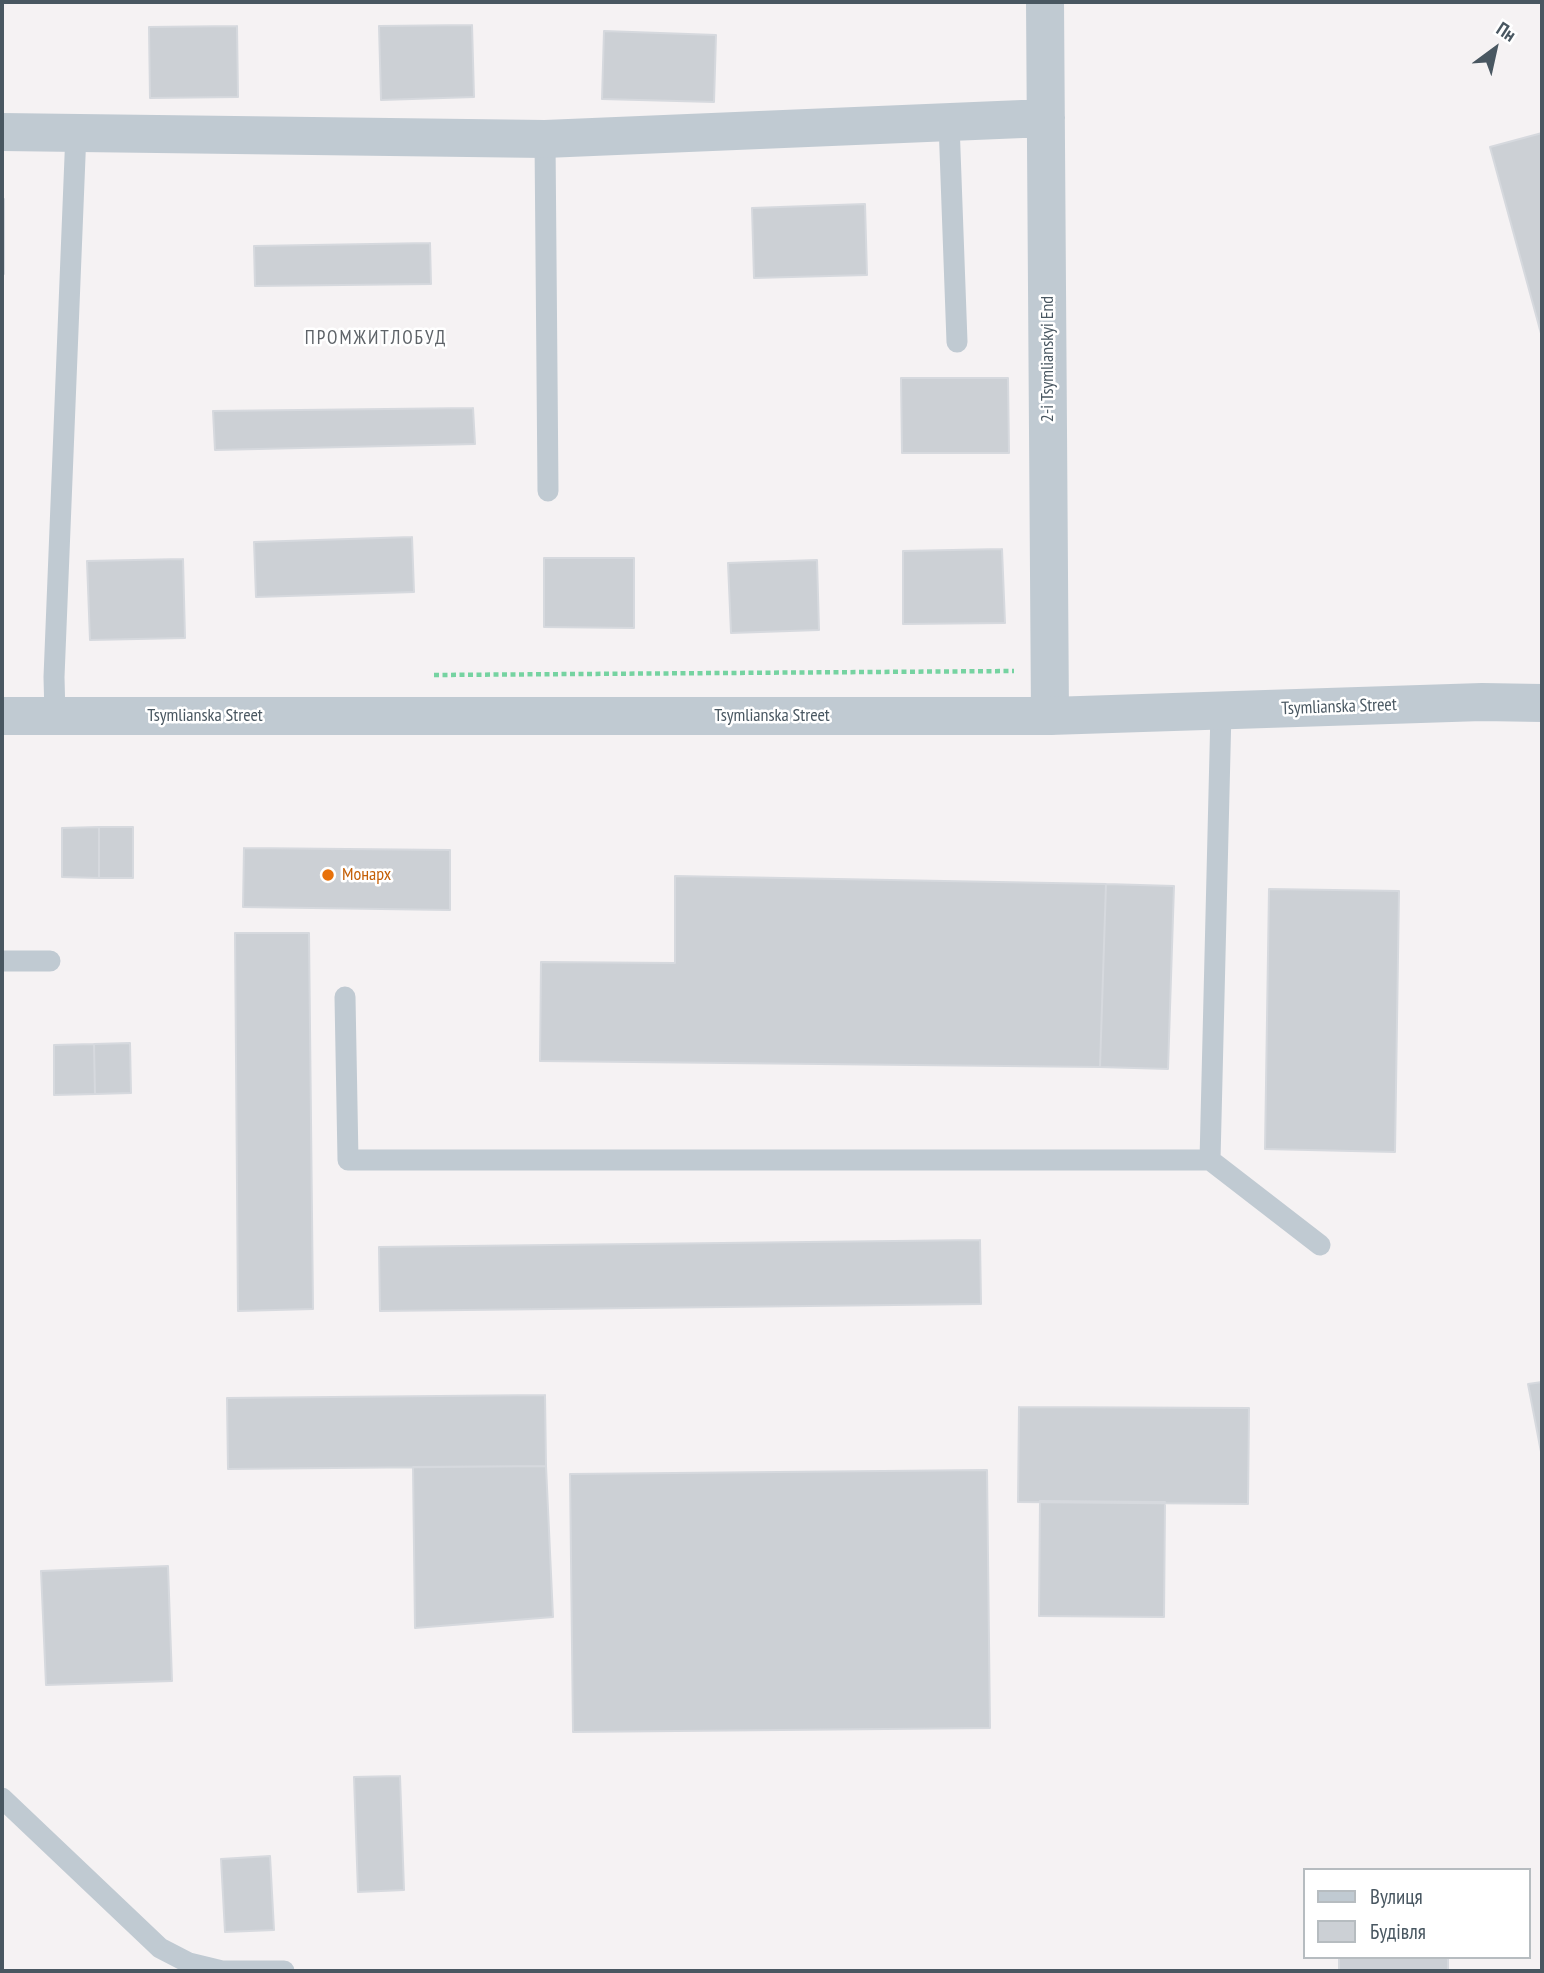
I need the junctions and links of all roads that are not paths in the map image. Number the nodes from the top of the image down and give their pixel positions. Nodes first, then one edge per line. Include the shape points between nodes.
1 (1045, 2) edge
2 (1046, 118) junction
3 (949, 123) junction
4 (2, 132) edge
5 (76, 132) junction
6 (545, 139) junction
7 (957, 342) dead end
8 (548, 491) dead end
9 (1542, 703) edge
10 (1221, 711) junction
11 (2, 716) edge
12 (55, 716) junction
13 (1049, 716) junction
14 (2, 961) edge
15 (50, 961) dead end
16 (345, 997) dead end
17 (1210, 1160) junction
18 (1320, 1245) dead end
19 (2, 1798) edge
20 (284, 1971) edge

1 - 2 street, 2-i Tsymlianskyi End
2 - 3 street
2 - 13 street, 2-i Tsymlianskyi End
3 - 6 street
3 - 7 lane
4 - 5 street
5 - 6 street
5 - 12 lane
6 - 8 lane
9 - 10 street, Tsymlianska Street
10 - 13 street, Tsymlianska Street
10 - 17 lane
11 - 12 street, Tsymlianska Street
12 - 13 street, Tsymlianska Street
14 - 15 lane
16 - 17 lane via 348,1160
17 - 18 lane
19 - 20 lane via 160,1948 189,1963 222,1971

